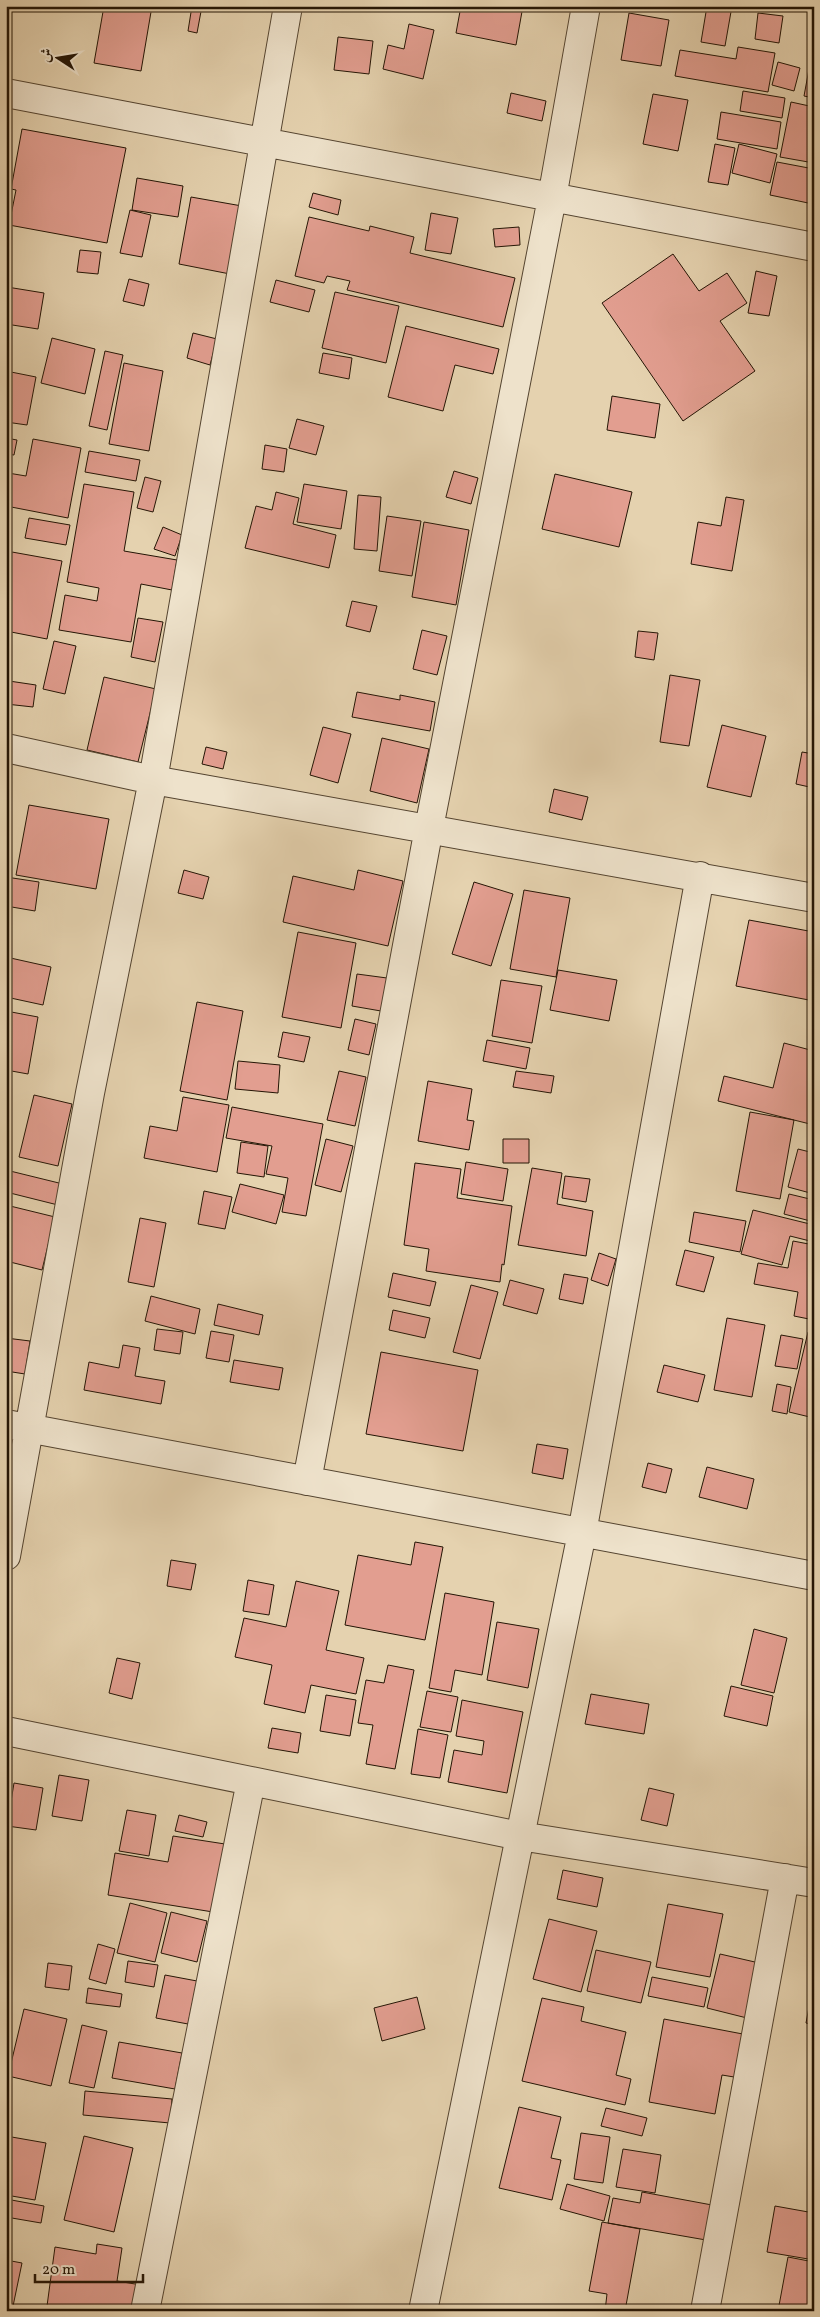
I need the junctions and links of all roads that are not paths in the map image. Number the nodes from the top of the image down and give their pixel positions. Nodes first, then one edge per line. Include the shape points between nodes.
1 (288, 6) edge
2 (586, 6) edge
3 (6, 93) edge
4 (263, 142) junction
5 (552, 198) junction
6 (814, 247) edge
7 (6, 748) edge
8 (153, 780) junction
9 (429, 828) junction
10 (700, 876) junction
11 (814, 898) edge
12 (18, 1426) edge
13 (308, 1481) junction
14 (582, 1533) junction
15 (6, 1556) edge
16 (814, 1576) edge
17 (6, 1731) edge
18 (251, 1781) junction
19 (520, 1836) junction
20 (784, 1878) junction
21 (814, 1883) edge
22 (145, 2311) edge
23 (423, 2311) edge
24 (705, 2311) edge

1 - 4 street
2 - 5 street
3 - 4 street
4 - 5 street
4 - 8 street
5 - 6 street
5 - 9 street
7 - 8 street
8 - 9 street
8 - 12 street
9 - 10 street
9 - 13 street
10 - 11 street
10 - 14 street
12 - 13 street
12 - 15 street
13 - 14 street
14 - 16 street
14 - 19 street
17 - 18 street
18 - 19 street
18 - 22 street
19 - 20 street
19 - 23 street
20 - 21 street
20 - 24 street

